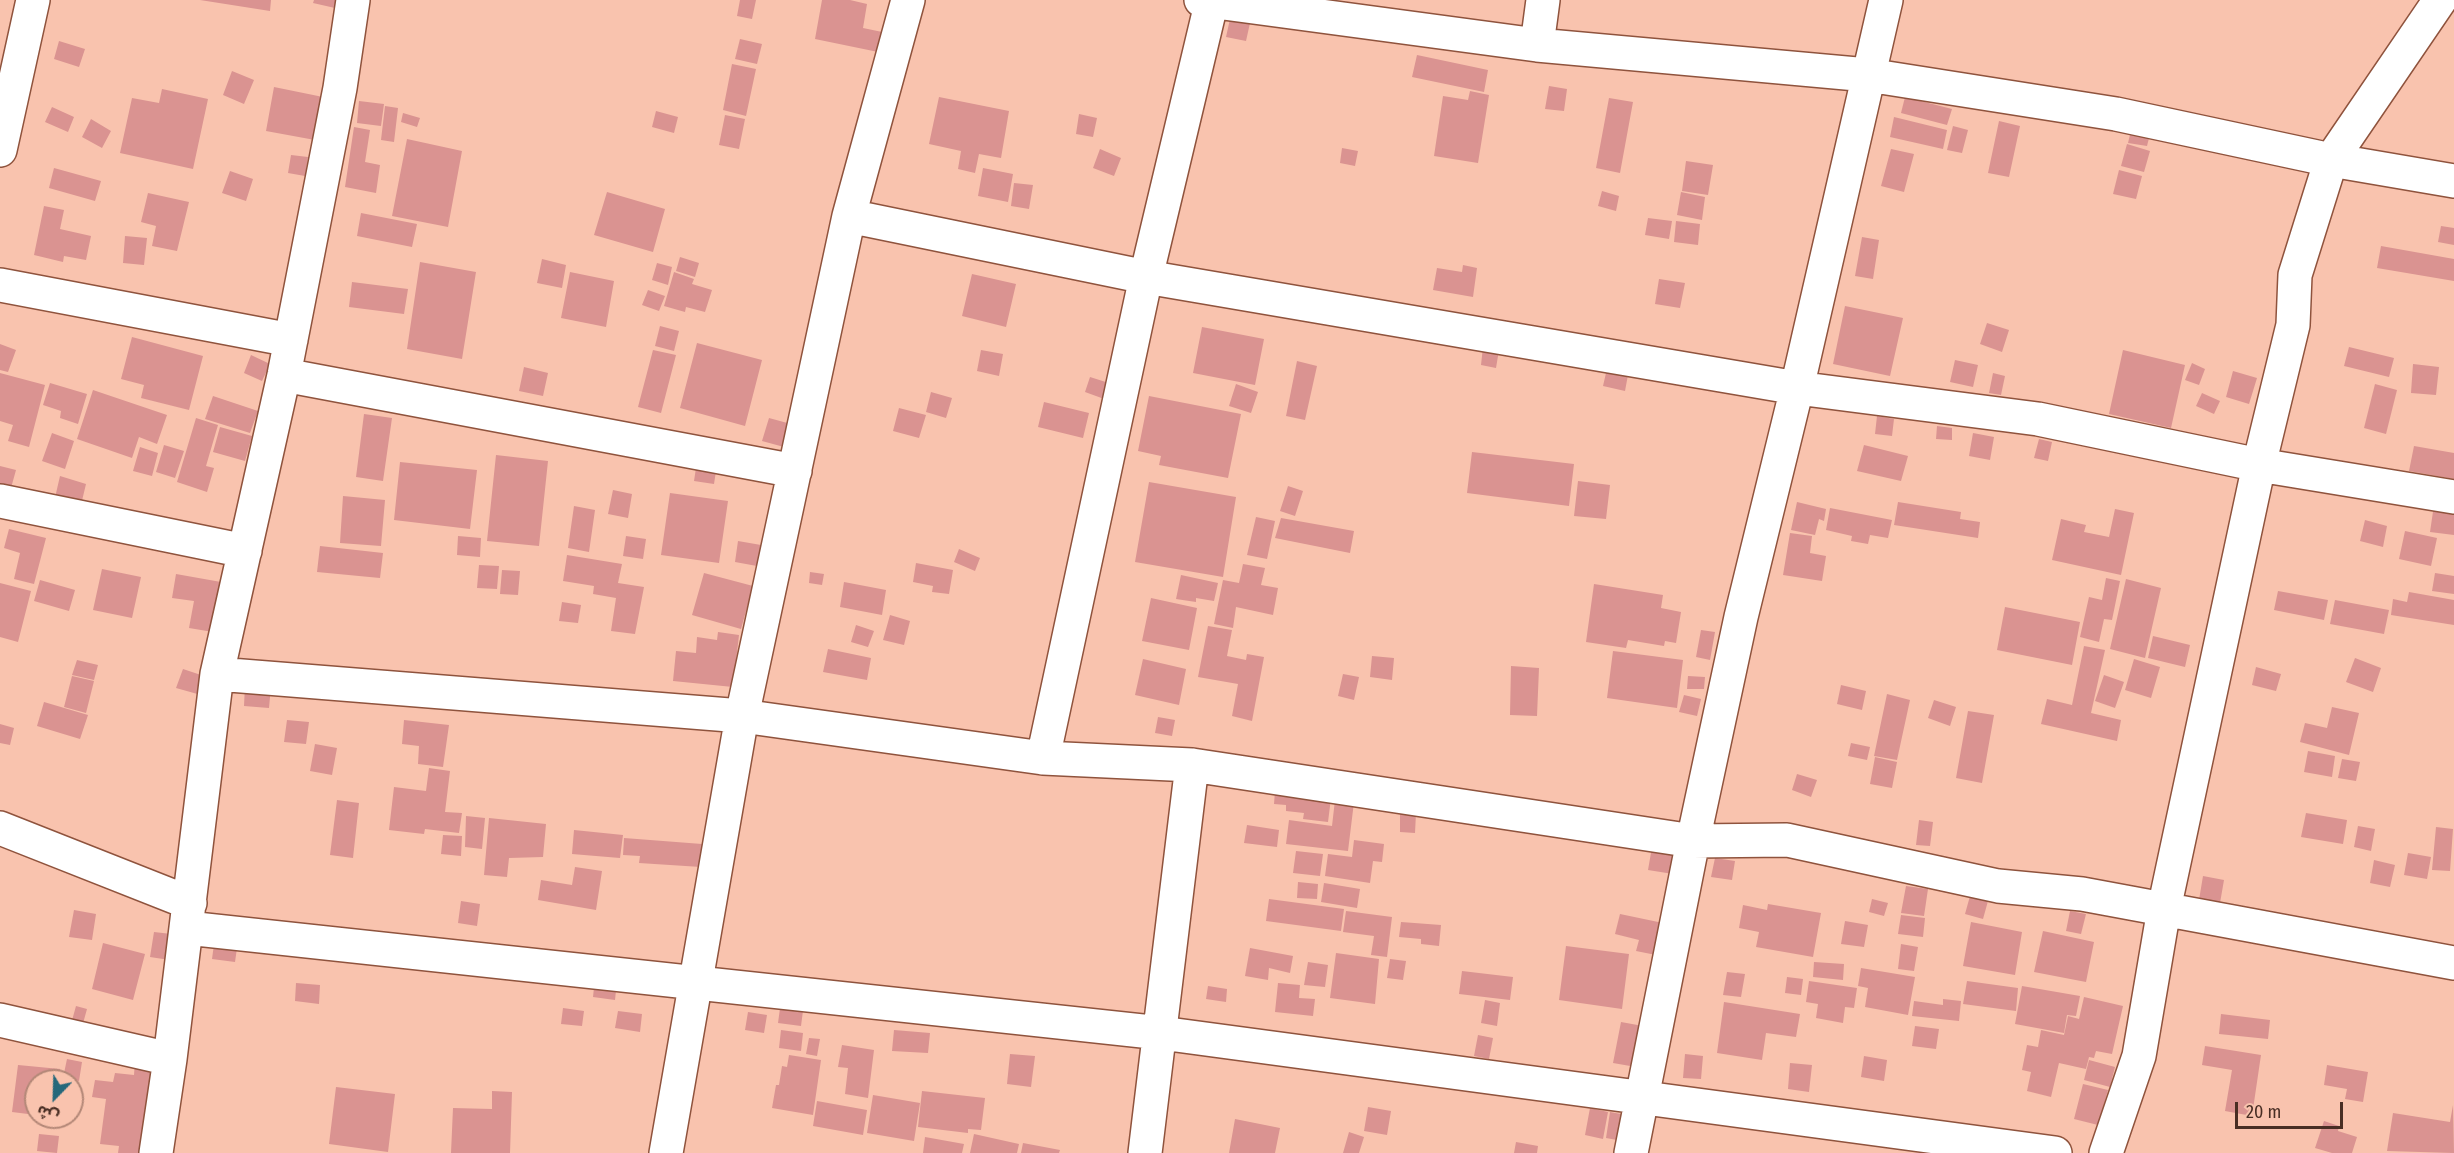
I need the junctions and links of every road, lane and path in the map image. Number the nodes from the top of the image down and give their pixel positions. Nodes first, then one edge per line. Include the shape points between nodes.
1 (33, 0) edge
2 (353, 0) edge
3 (908, 0) edge
4 (1543, 0) edge
5 (1886, 0) edge
6 (2440, 0) edge
7 (1208, 1) edge
8 (1537, 45) junction
9 (1868, 75) junction
10 (0, 150) edge
11 (2331, 160) junction
12 (2454, 181) edge
13 (849, 216) junction
14 (1146, 278) junction
15 (0, 285) edge
16 (291, 340) junction
17 (284, 375) junction
18 (1797, 388) junction
19 (2259, 465) junction
20 (795, 471) junction
21 (2454, 497) edge
22 (0, 501) edge
23 (245, 551) junction
24 (217, 674) junction
25 (742, 716) junction
26 (1043, 758) junction
27 (1191, 765) junction
28 (0, 828) edge
29 (1693, 842) junction
30 (2164, 909) junction
31 (188, 916) junction
32 (2454, 963) edge
33 (696, 982) junction
34 (0, 1020) edge
35 (1161, 1033) junction
36 (170, 1059) junction
37 (1643, 1096) junction
38 (156, 1153) edge
39 (666, 1153) edge
40 (1145, 1153) edge
41 (1631, 1153) edge
42 (2055, 1153) edge
43 (2106, 1153) edge

1 - 10 street
2 - 16 street
3 - 13 street
4 - 8 street
5 - 9 street
6 - 11 street
7 - 8 street
7 - 14 street
8 - 9 street
9 - 11 street via 2116,114
9 - 18 street
11 - 12 street
11 - 19 street via 2295,275 2293,325
13 - 14 street
13 - 20 street
14 - 18 street
14 - 26 street
15 - 16 street
16 - 17 street
17 - 20 street
17 - 23 street
18 - 19 street via 2038,419
18 - 29 street via 1741,617
19 - 21 street
19 - 30 street
20 - 25 street
22 - 23 street
23 - 24 street
24 - 25 street
24 - 31 street
25 - 26 street
25 - 33 street
26 - 27 street
27 - 29 street
27 - 35 street
28 - 31 street
29 - 30 street via 1787,840 1998,885 2082,894
29 - 37 street
30 - 32 street
30 - 43 street via 2139,1056
31 - 33 street
31 - 36 street
33 - 35 street
33 - 39 street
34 - 36 street
35 - 37 street
35 - 40 street
36 - 38 street
37 - 41 street
37 - 42 street

